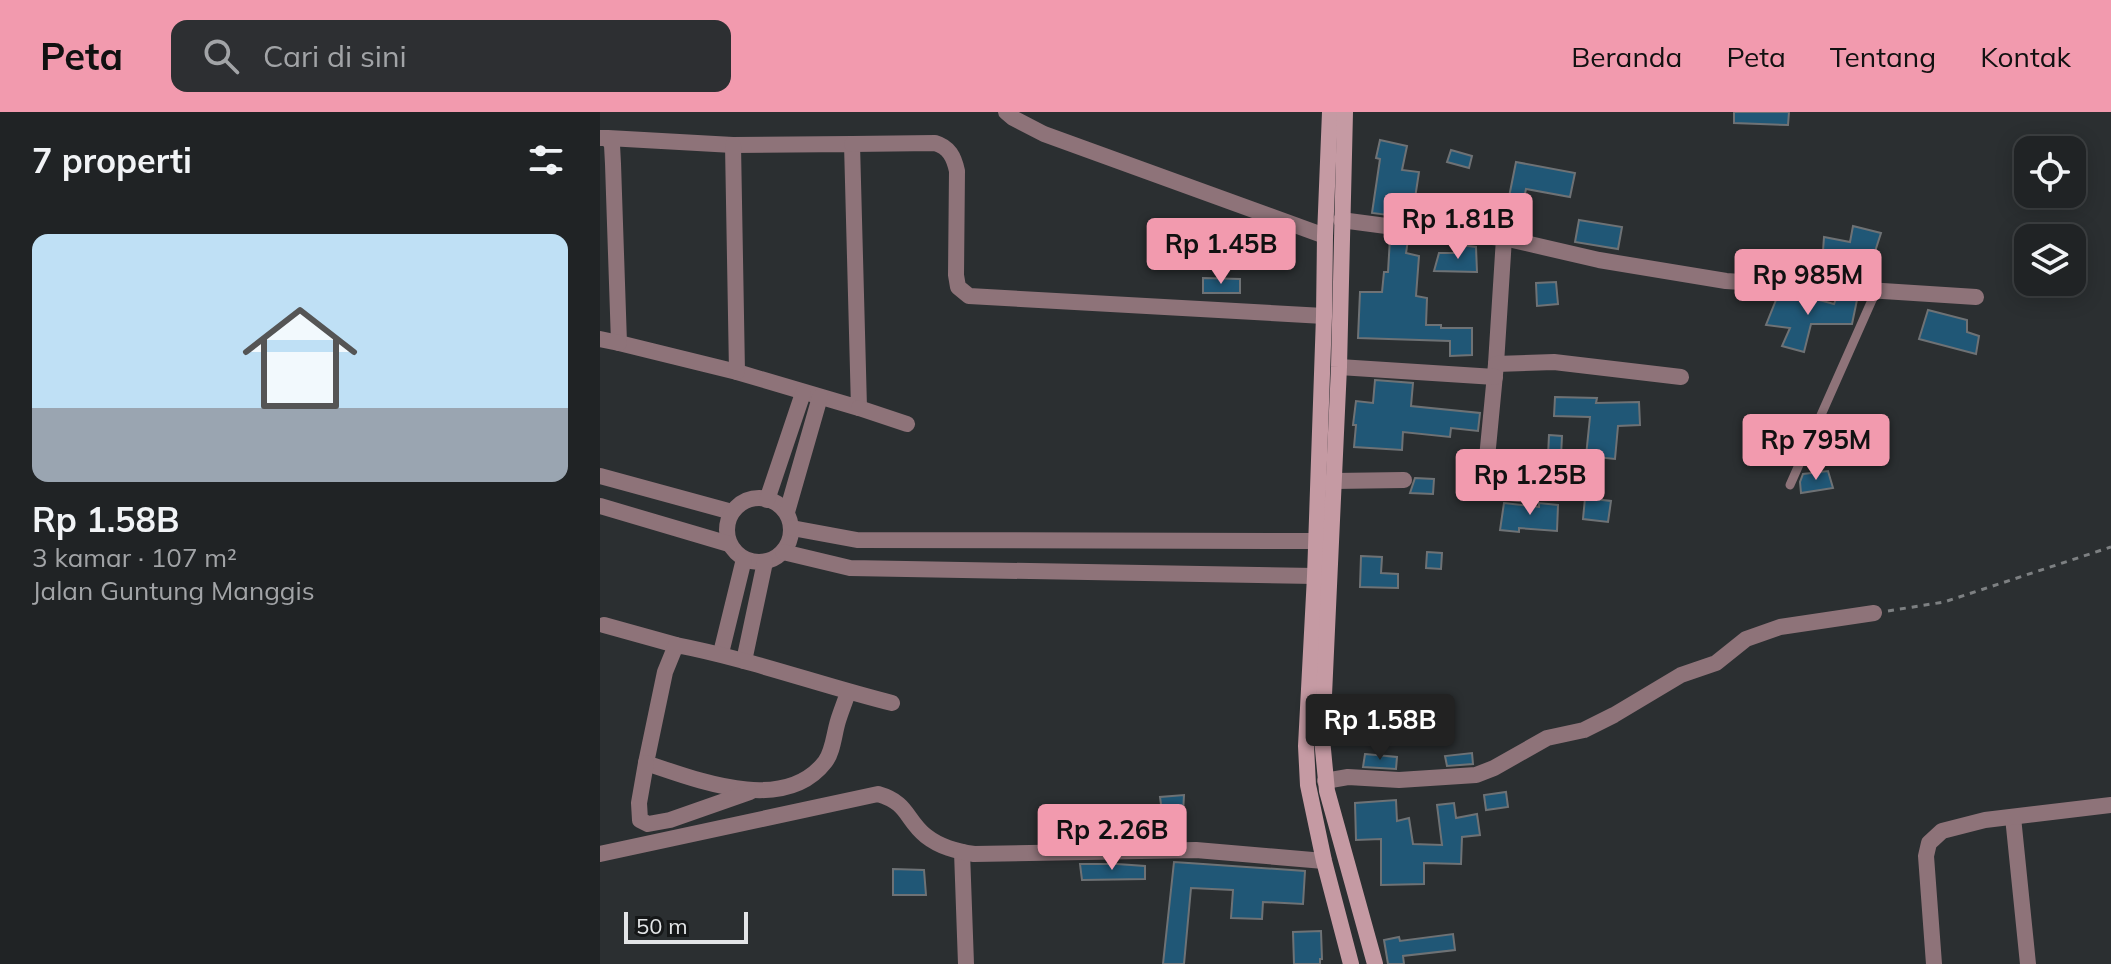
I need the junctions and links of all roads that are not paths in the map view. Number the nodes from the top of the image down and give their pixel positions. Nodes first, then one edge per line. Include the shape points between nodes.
1 (1006, 112) edge
2 (1330, 112) edge
3 (1345, 112) edge
4 (604, 138) edge
5 (852, 144) junction
6 (733, 145) junction
7 (1341, 220) junction
8 (1325, 236) junction
9 (1504, 238) junction
10 (1876, 291) junction
11 (1976, 297) dead end
12 (1324, 316) junction
13 (600, 339) edge
14 (619, 343) junction
15 (1339, 367) junction
16 (1496, 371) junction
17 (737, 372) junction
18 (1681, 377) dead end
19 (803, 393) junction
20 (820, 397) junction
21 (859, 408) junction
22 (907, 424) dead end
23 (600, 476) edge
24 (1404, 480) dead end
25 (1334, 481) junction
26 (1790, 485) dead end
27 (1530, 495) dead end
28 (767, 500) junction
29 (600, 506) edge
30 (732, 512) junction
31 (789, 520) junction
32 (1316, 541) junction
33 (729, 544) junction
34 (783, 552) junction
35 (744, 559) junction
36 (765, 562) junction
37 (1315, 576) junction
38 (1874, 613) road end
39 (604, 625) dead end
40 (676, 645) junction
41 (721, 653) junction
42 (744, 661) junction
43 (848, 692) junction
44 (892, 703) dead end
45 (646, 763) junction
46 (1325, 781) junction
47 (751, 792) junction
48 (2111, 805) edge
49 (2013, 817) junction
50 (962, 852) junction
51 (600, 854) edge
52 (1324, 861) junction
53 (966, 964) edge
54 (1351, 964) edge
55 (1375, 964) edge
56 (1934, 964) edge
57 (2028, 964) edge

1 - 8 street via 1044,134
2 - 8 street
3 - 7 street
4 - 6 street
4 - 14 street via 612,145
5 - 6 street
5 - 12 street via 935,143 948,150 957,171 956,275 958,287 969,296
5 - 21 street
6 - 17 street
7 - 9 street
7 - 15 street
8 - 12 street
9 - 10 street via 1698,277
9 - 16 street
10 - 11 street
10 - 26 lane
12 - 32 street
13 - 14 street
14 - 17 street
15 - 16 street
15 - 25 street
16 - 18 street via 1554,362
16 - 27 street via 1487,487
17 - 19 street
19 - 20 street
19 - 28 street
20 - 21 street
20 - 31 street
21 - 22 street
23 - 30 street
24 - 25 street
25 - 46 street via 1322,739
28 - 30 street via 744,501
28 - 31 street via 775,501
29 - 33 street
30 - 33 street via 726,528
31 - 32 street via 857,540
31 - 34 street via 790,541
32 - 37 street
33 - 35 street
34 - 36 street
34 - 37 street via 850,568
35 - 36 street
35 - 41 street
36 - 42 street
37 - 52 street via 1306,746 1308,785
38 - 46 street via 1780,627 1746,639 1716,663 1681,675 1614,715 1584,730 1547,738 1476,775
39 - 40 street
40 - 41 street
40 - 45 street via 665,672
41 - 42 street
42 - 43 street
43 - 44 street
43 - 47 street via 827,760 810,777 785,788
45 - 47 street
45 - 47 street via 639,803 640,820 648,824
46 - 55 street
48 - 49 street
49 - 56 street via 1942,831 1929,843
49 - 57 street
50 - 51 street via 924,835 893,798 878,794
50 - 52 street via 1196,850
50 - 53 street
52 - 54 street

